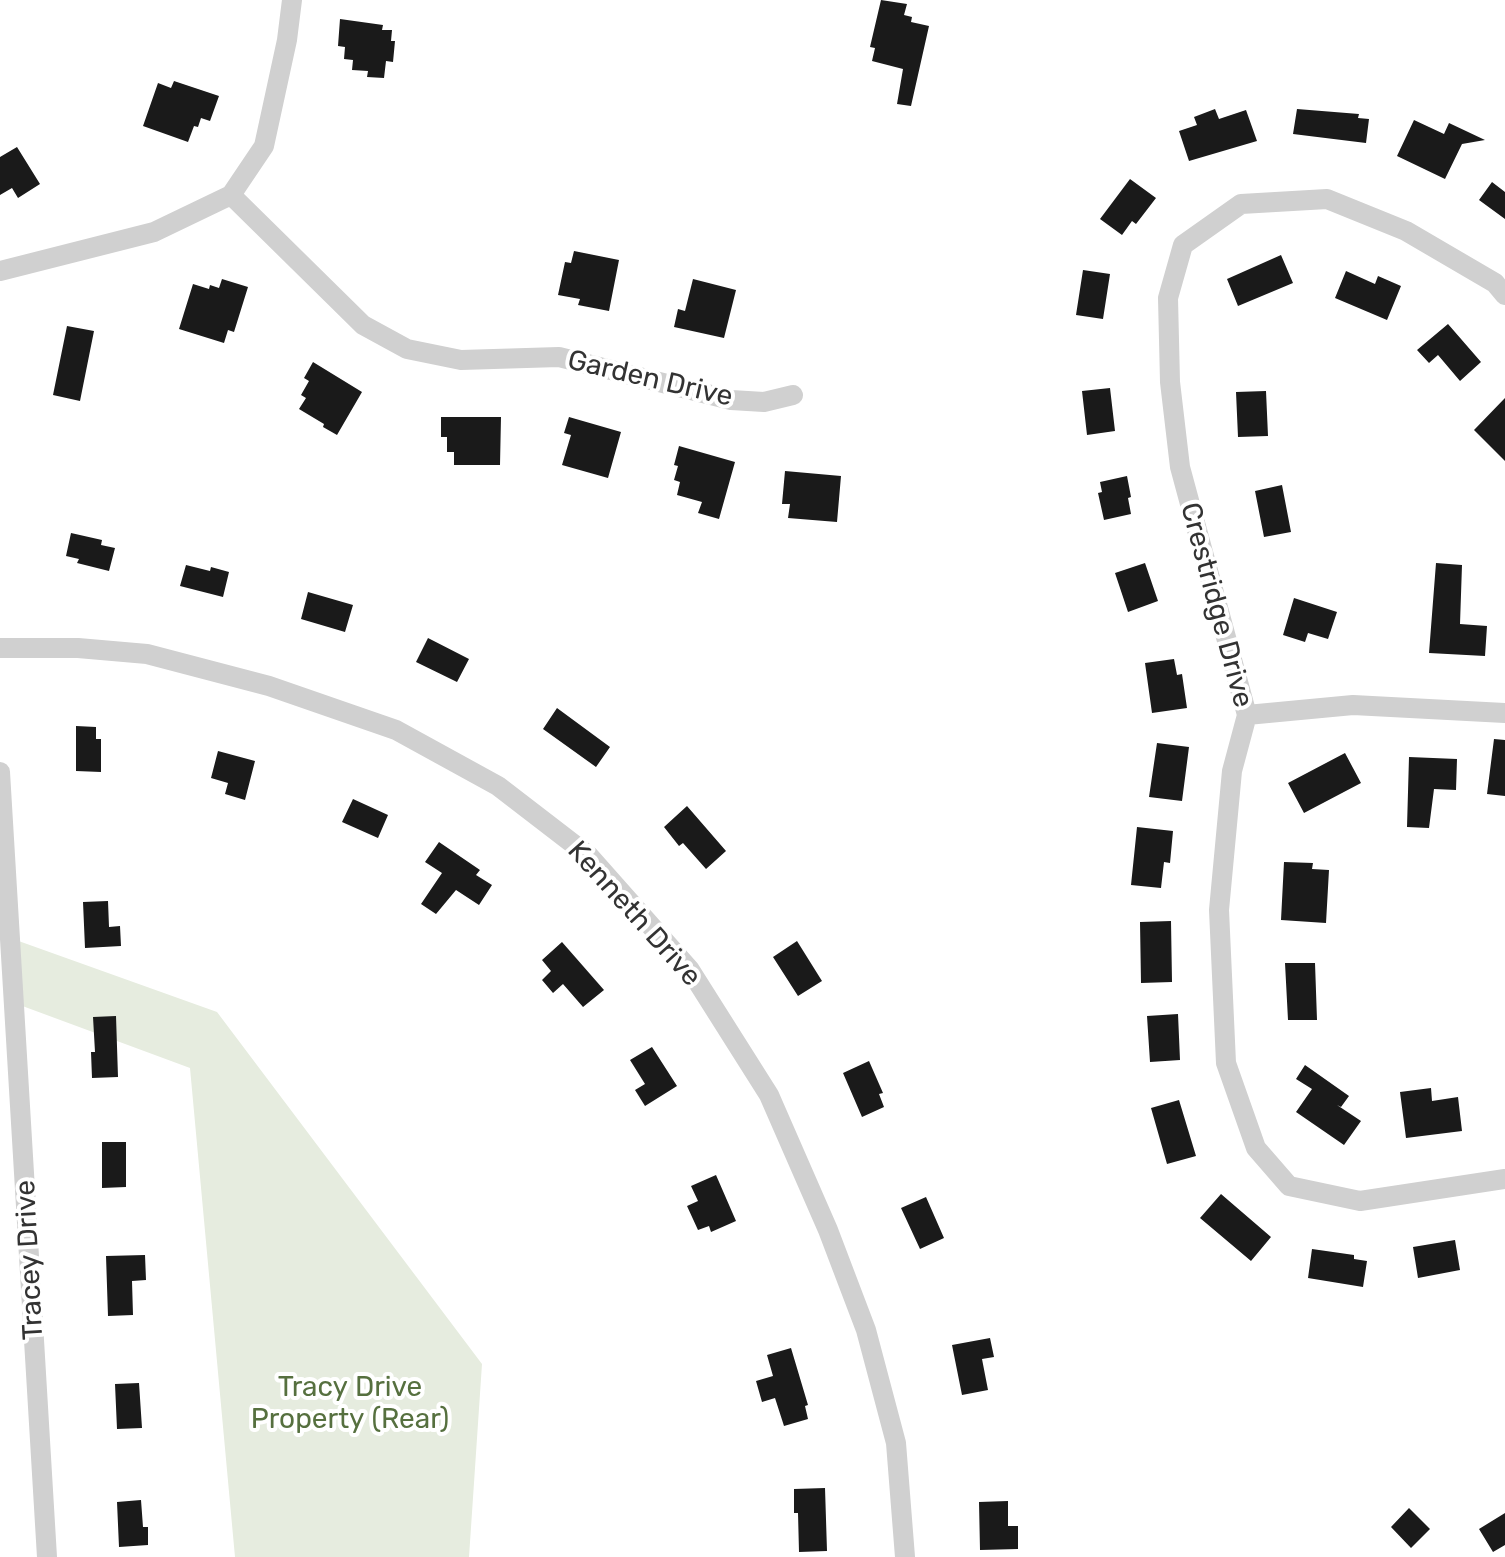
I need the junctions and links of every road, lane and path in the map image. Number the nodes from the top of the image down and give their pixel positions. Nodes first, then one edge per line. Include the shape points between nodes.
1 (292, 0) edge
2 (231, 195) junction
3 (0, 271) edge
4 (1505, 295) edge
5 (793, 395) dead end
6 (0, 648) edge
7 (1505, 713) edge
8 (1247, 715) junction
9 (0, 772) edge
10 (1505, 1179) edge
11 (47, 1557) edge
12 (905, 1557) edge

1 - 2 street via 264,146
2 - 3 street via 154,232
2 - 5 street, Garden Drive via 363,325 407,349 461,360 559,357 731,400 764,402
4 - 8 street, Crestridge Drive via 1495,283 1406,231 1327,199 1241,204 1183,245 1168,298 1180,467
6 - 12 street, Kenneth Drive via 147,654 269,686 382,725 498,786 589,856 690,970 769,1095 866,1330 896,1443
7 - 8 street via 1353,705
8 - 10 street, Crestridge Drive via 1232,771 1219,910 1226,1063 1256,1148 1289,1186 1360,1201
9 - 11 street, Tracey Drive

